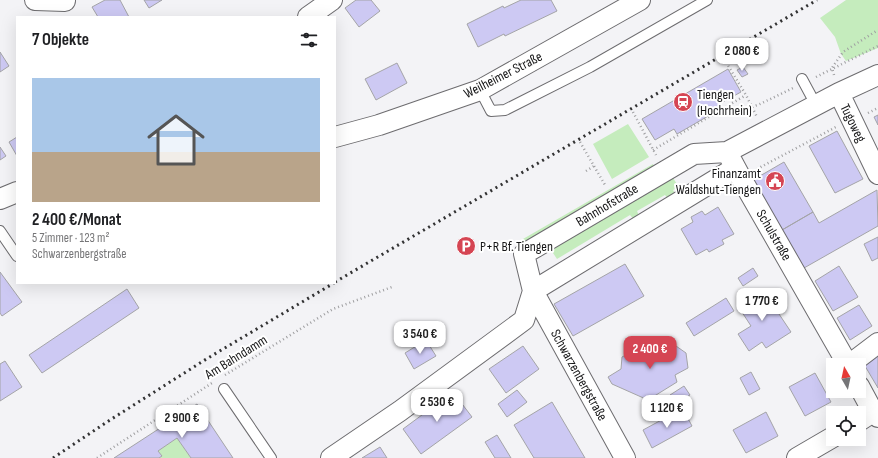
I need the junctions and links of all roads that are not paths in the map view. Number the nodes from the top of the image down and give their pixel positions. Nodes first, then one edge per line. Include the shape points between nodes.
1 (35, 0) edge
2 (332, 0) edge
3 (640, 0) edge
4 (707, 0) edge
5 (68, 6) edge
6 (309, 16) edge
7 (878, 76) edge
8 (802, 79) dead end
9 (480, 90) junction
10 (839, 93) junction
11 (816, 105) junction
12 (336, 137) edge
13 (735, 166) junction
14 (878, 174) edge
15 (16, 192) edge
16 (0, 199) edge
17 (0, 231) edge
18 (16, 255) edge
19 (534, 291) junction
20 (878, 343) edge
21 (844, 358) edge
22 (858, 358) edge
23 (224, 389) dead end
24 (863, 398) edge
25 (870, 417) edge
26 (826, 441) edge
27 (271, 458) edge
28 (331, 458) edge
29 (624, 458) edge
30 (797, 458) edge

1 - 5 street
2 - 6 street
3 - 9 street, Weilheimer Straße
4 - 9 lane via 590,67 505,110 492,111
7 - 10 street, Bahnhofstraße
8 - 11 lane
9 - 12 street, Weilheimer Straße via 379,125
10 - 11 street, Bahnhofstraße
10 - 14 street, Tugoweg
11 - 13 street, Bahnhofstraße via 764,132
13 - 19 street, Bahnhofstraße
13 - 19 street, Bahnhofstraße via 694,154 524,254
13 - 21 street, Schulstraße
15 - 16 street
17 - 18 lane
19 - 28 street via 524,320
19 - 29 street, Schwarzenbergstraße
20 - 22 street
23 - 27 lane
24 - 25 street
26 - 30 street

